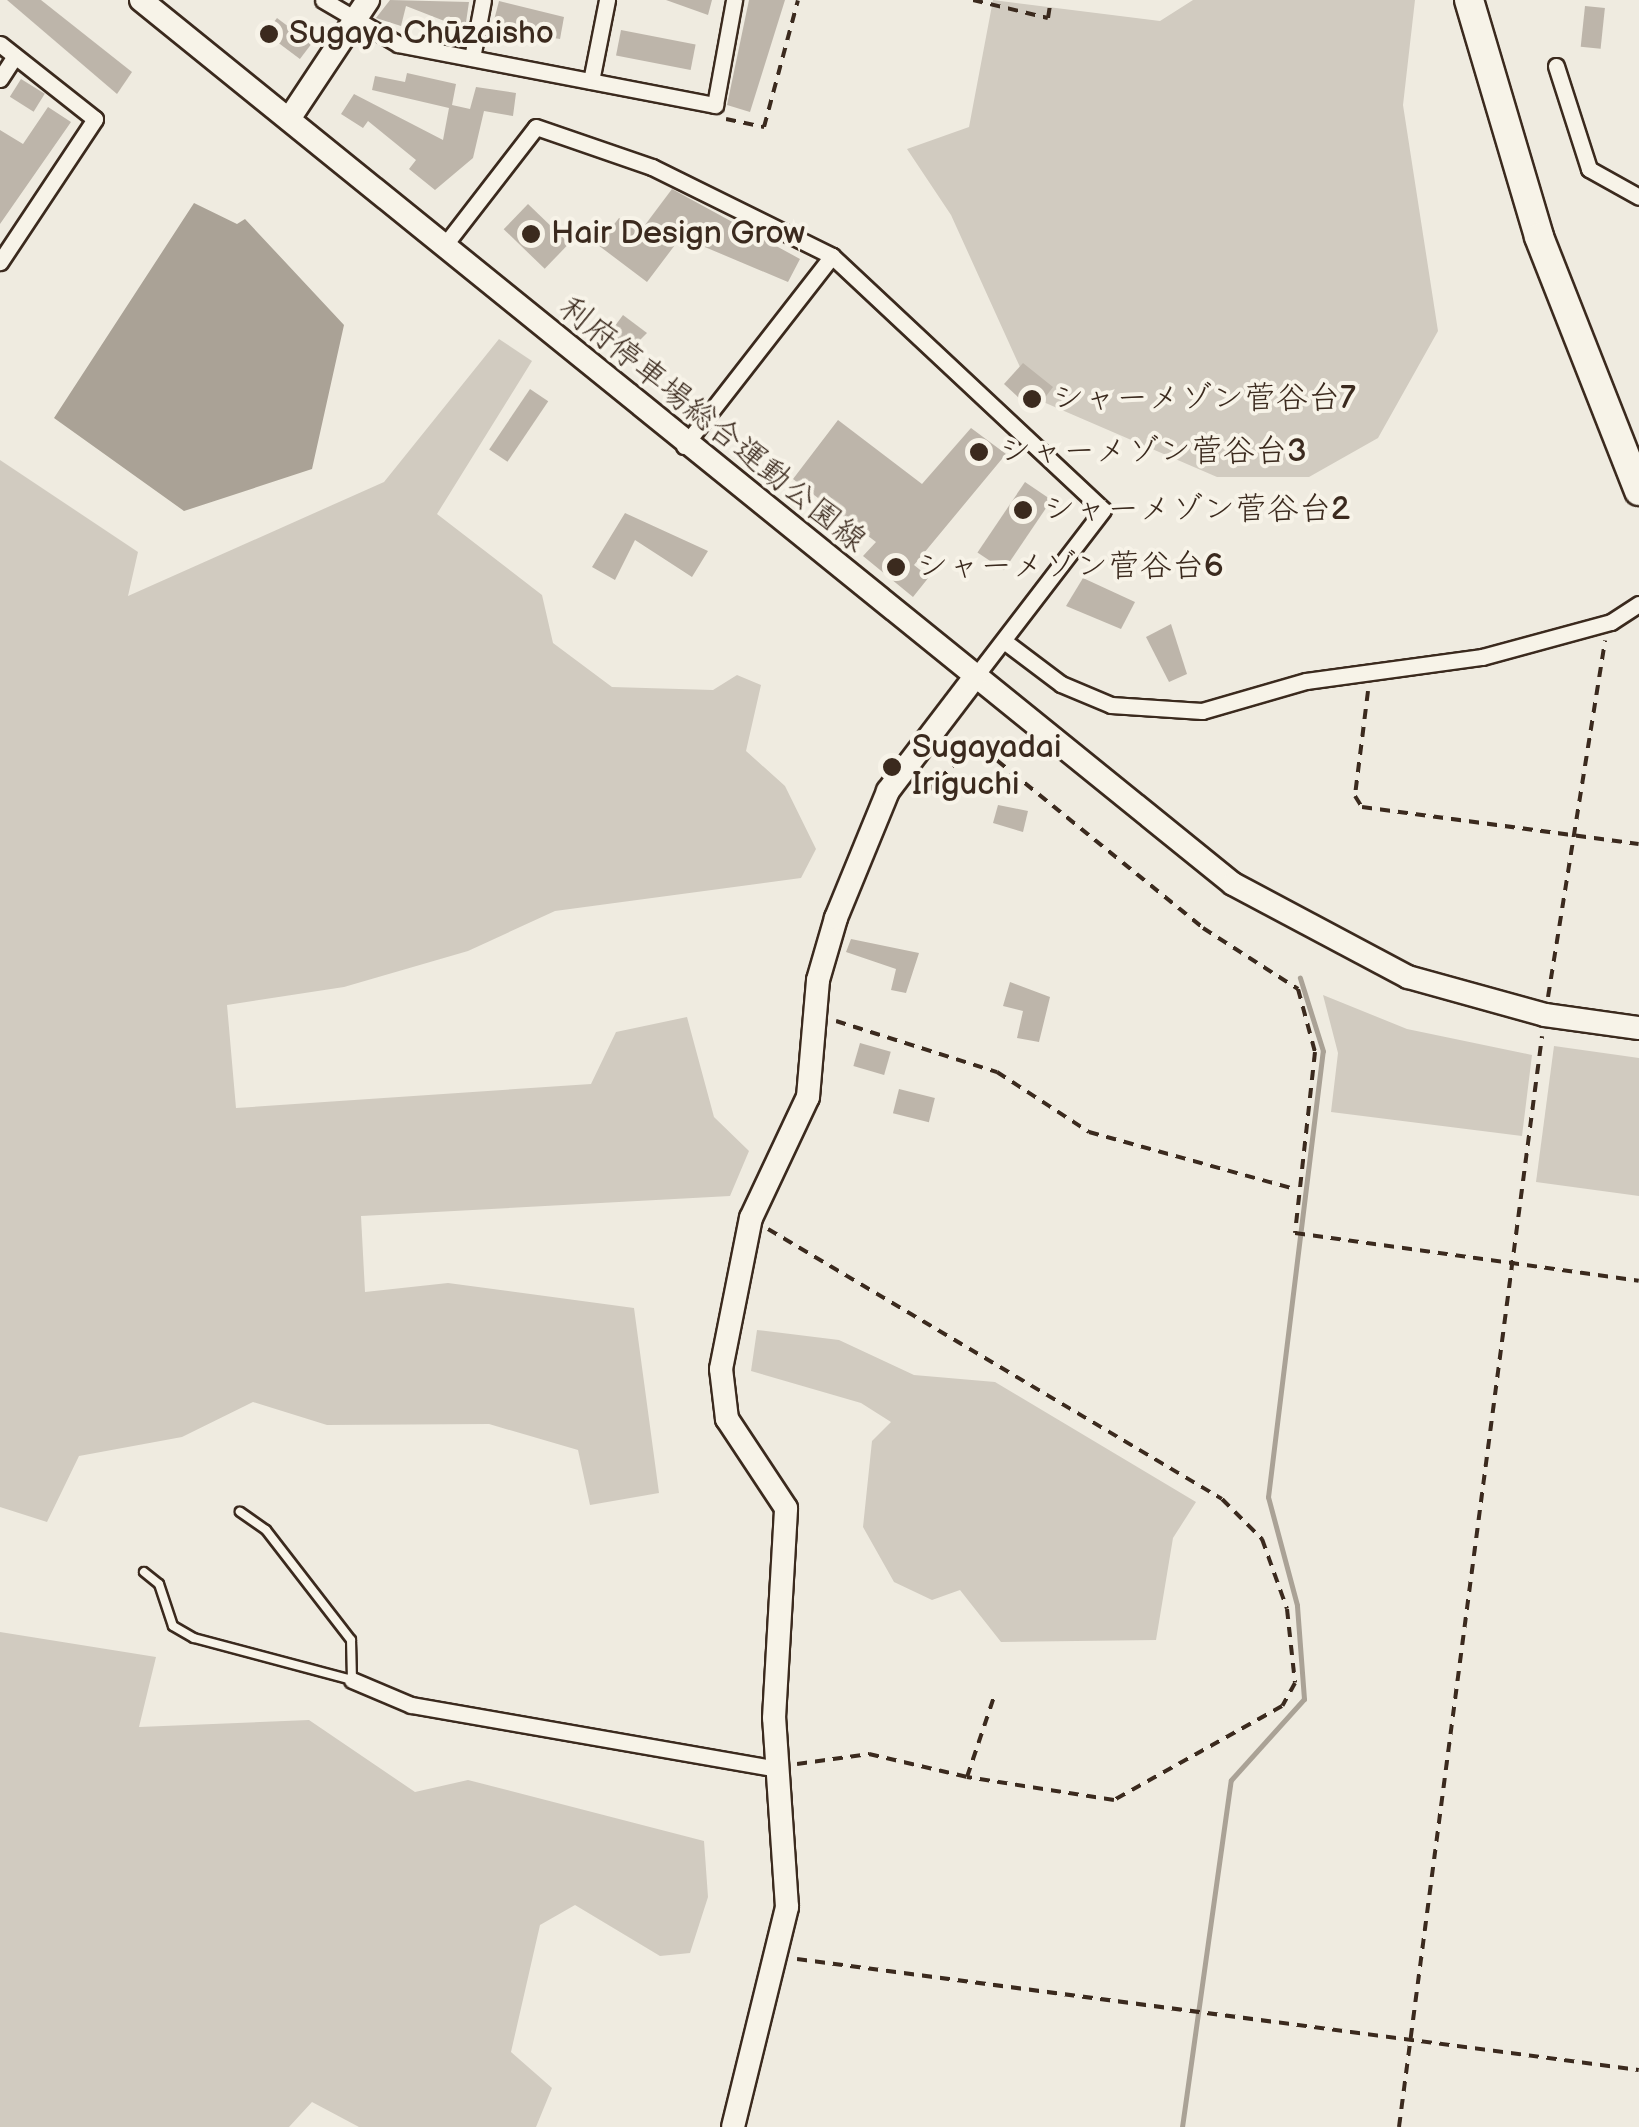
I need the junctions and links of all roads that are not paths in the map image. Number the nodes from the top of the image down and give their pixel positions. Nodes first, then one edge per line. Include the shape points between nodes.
1 (142, 0) edge
2 (323, 0) edge
3 (368, 0) edge
4 (483, 0) edge
5 (607, 0) edge
6 (734, 0) edge
7 (1469, 0) edge
8 (353, 23) junction
9 (0, 44) edge
10 (15, 56) junction
11 (472, 58) junction
12 (1556, 66) dead end
13 (0, 79) edge
14 (591, 81) junction
15 (289, 119) junction
16 (1639, 197) edge
17 (444, 246) junction
18 (832, 256) junction
19 (0, 262) edge
20 (684, 446) junction
21 (1639, 491) edge
22 (1639, 604) edge
23 (1004, 642) junction
24 (974, 678) junction
25 (1639, 1028) edge
26 (240, 1512) dead end
27 (144, 1572) dead end
28 (352, 1680) junction
29 (778, 1769) junction
30 (734, 2127) edge

1 - 15 main road, 利府停車場総合運動公園線
2 - 8 street
3 - 8 main road
4 - 11 street
5 - 14 street
6 - 14 street via 715,105
7 - 21 highway via 1539,237
8 - 11 street via 398,44
8 - 15 main road
9 - 10 street
10 - 13 street
10 - 19 street via 96,120
11 - 14 street
12 - 16 street via 1589,169
15 - 17 main road, 利府停車場総合運動公園線
17 - 18 street via 536,127 652,167
17 - 20 main road, 利府停車場総合運動公園線
18 - 20 street
18 - 23 street via 1103,510
20 - 24 main road, 利府停車場総合運動公園線
22 - 23 street via 1611,622 1482,657 1371,671 1160,713 1060,684
23 - 24 street
24 - 25 main road, 利府停車場総合運動公園線 via 1179,845 1290,921 1408,977 1545,1015
24 - 29 main road via 888,792 836,918 814,1016 808,1097 751,1218 720,1389 727,1419 786,1508
26 - 28 lane via 266,1530 351,1640
27 - 28 lane via 159,1584 173,1626 194,1638
28 - 29 street via 411,1705
29 - 30 main road via 787,1907

